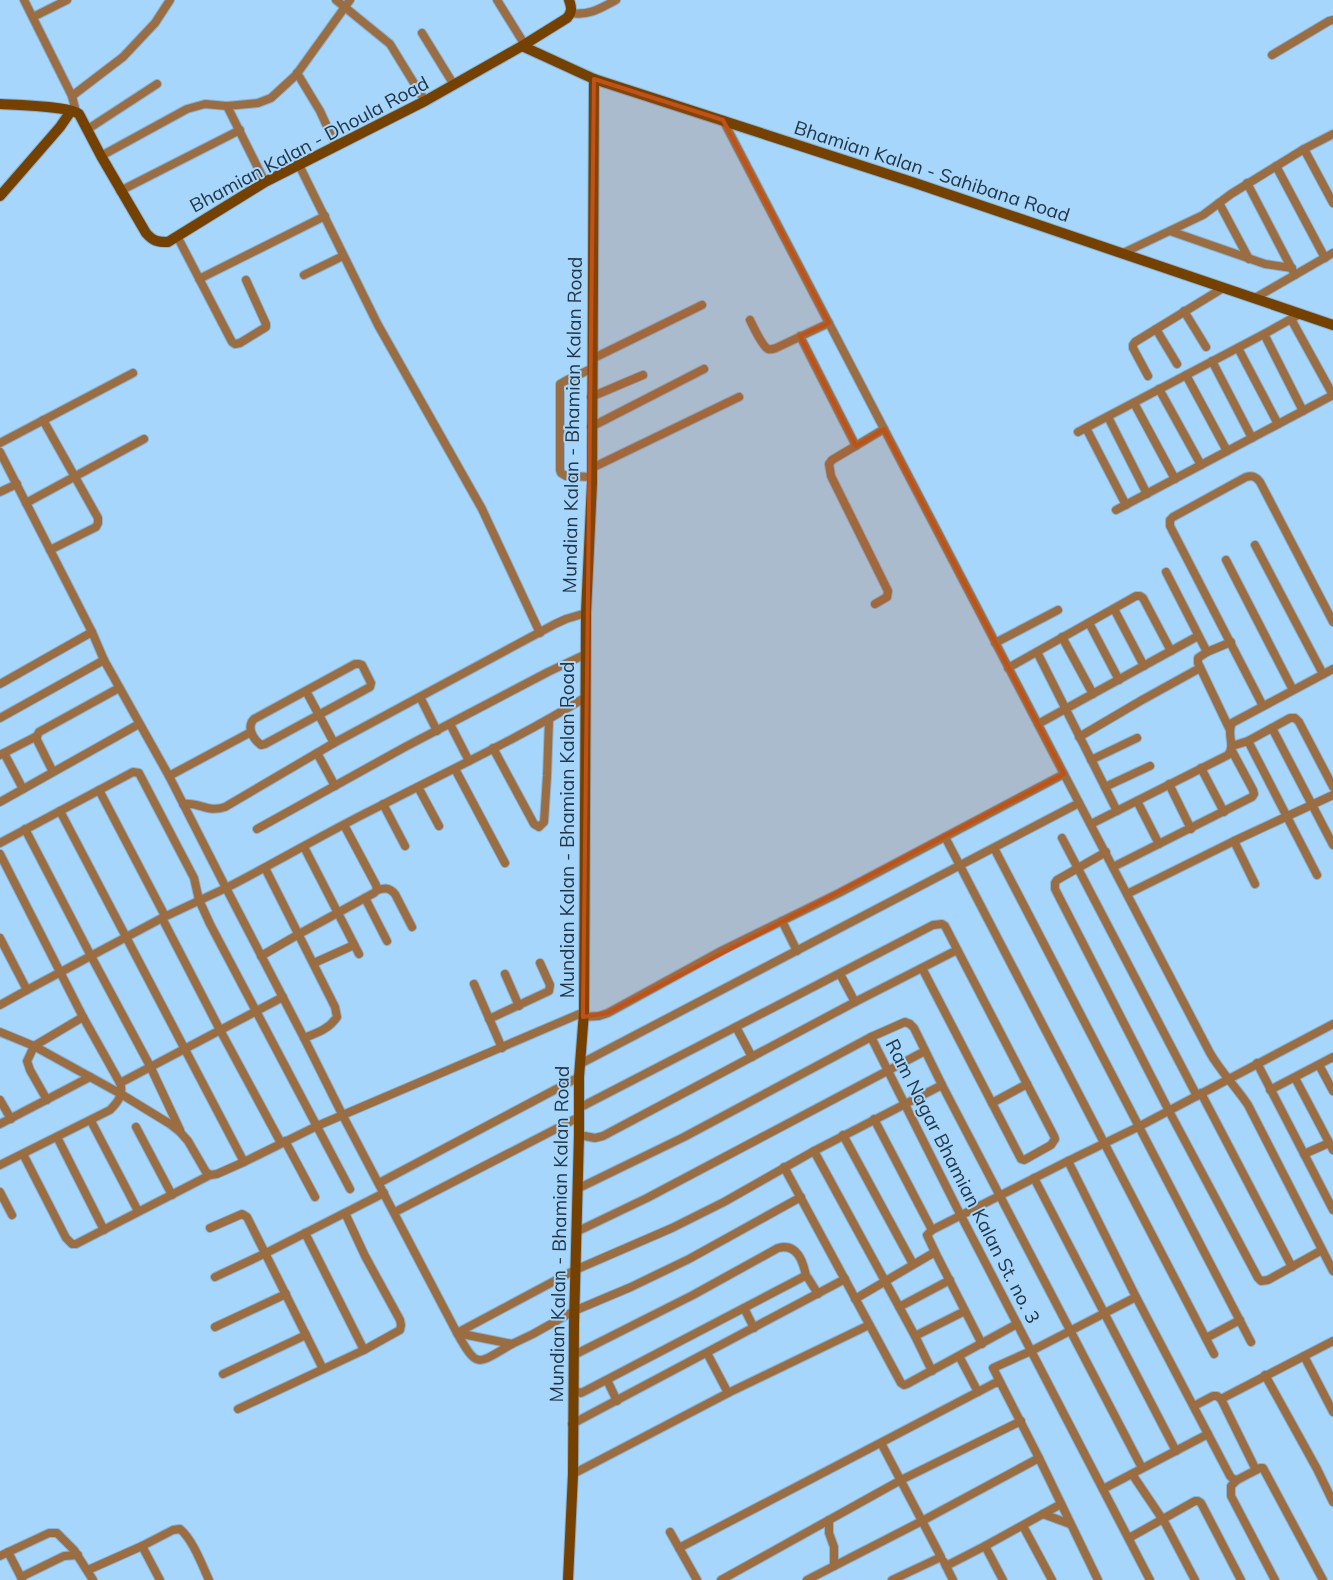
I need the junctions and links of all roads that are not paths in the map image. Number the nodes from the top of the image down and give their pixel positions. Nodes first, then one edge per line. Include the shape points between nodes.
1 (24, 0) edge
2 (67, 0) edge
3 (170, 0) edge
4 (336, 0) edge
5 (497, 0) edge
6 (569, 0) edge
7 (616, 0) edge
8 (348, 3) edge
9 (571, 13) junction
10 (33, 17) junction
11 (1333, 20) edge
12 (422, 33) dead end
13 (523, 46) junction
14 (1272, 55) dead end
15 (297, 74) junction
16 (594, 79) junction
17 (157, 84) dead end
18 (454, 85) junction
19 (72, 96) junction
20 (424, 101) junction
21 (0, 104) edge
22 (227, 106) junction
23 (74, 111) junction
24 (723, 120) junction
25 (88, 129) junction
26 (240, 130) junction
27 (1333, 134) edge
28 (336, 146) junction
29 (1304, 149) junction
30 (101, 156) junction
31 (299, 165) junction
32 (1276, 166) junction
33 (265, 182) junction
34 (1248, 184) junction
35 (120, 191) junction
36 (0, 196) edge
37 (1219, 203) junction
38 (1333, 203) edge
39 (325, 216) junction
40 (1170, 231) junction
41 (177, 236) junction
42 (1333, 253) edge
43 (1123, 254) junction
44 (343, 256) junction
45 (1325, 258) junction
46 (1249, 259) junction
47 (1294, 272) junction
48 (304, 275) dead end
49 (199, 279) junction
50 (246, 280) dead end
51 (1223, 288) junction
52 (1255, 298) junction
53 (702, 305) dead end
54 (1184, 312) junction
55 (1296, 316) junction
56 (750, 320) dead end
57 (829, 323) junction
58 (1333, 325) edge
59 (1156, 329) junction
60 (1264, 334) junction
61 (800, 336) junction
62 (1206, 347) dead end
63 (1238, 348) junction
64 (1212, 362) junction
65 (592, 364) junction
66 (1177, 364) dead end
67 (704, 369) dead end
68 (133, 373) dead end
69 (642, 375) dead end
70 (1186, 375) junction
71 (1148, 376) dead end
72 (1159, 390) junction
73 (1333, 395) edge
74 (591, 397) junction
75 (739, 397) dead end
76 (1134, 403) junction
77 (1303, 411) junction
78 (1108, 416) junction
79 (44, 420) junction
80 (1278, 424) junction
81 (591, 427) junction
82 (884, 429) junction
83 (1252, 438) junction
84 (144, 439) dead end
85 (0, 443) edge
86 (856, 446) junction
87 (0, 452) edge
88 (1227, 452) junction
89 (1201, 465) junction
90 (592, 472) junction
91 (76, 476) junction
92 (1175, 479) junction
93 (16, 484) junction
94 (0, 492) edge
95 (1147, 494) junction
96 (26, 503) junction
97 (1126, 504) junction
98 (1116, 510) dead end
99 (1255, 544) dead end
100 (50, 550) junction
101 (1226, 560) dead end
102 (1166, 572) dead end
103 (875, 604) dead end
104 (1114, 609) junction
105 (1058, 610) dead end
106 (586, 613) junction
107 (1333, 622) edge
108 (1089, 623) junction
109 (92, 632) junction
110 (540, 633) junction
111 (1198, 636) junction
112 (1062, 637) junction
113 (1231, 642) junction
114 (995, 643) junction
115 (1170, 651) junction
116 (1037, 652) junction
117 (1207, 652) junction
118 (586, 654) junction
119 (104, 660) junction
120 (1144, 666) junction
121 (1008, 668) junction
122 (1200, 668) junction
123 (1333, 669) edge
124 (1323, 674) junction
125 (1119, 680) junction
126 (0, 684) edge
127 (119, 688) junction
128 (1293, 690) junction
129 (306, 691) junction
130 (1093, 694) junction
131 (420, 697) junction
132 (586, 697) junction
133 (1263, 706) junction
134 (1066, 709) junction
135 (319, 715) junction
136 (0, 718) edge
137 (549, 720) junction
138 (139, 724) junction
139 (450, 724) junction
140 (1038, 724) junction
141 (1229, 728) junction
142 (1272, 728) junction
143 (437, 731) junction
144 (251, 732) junction
145 (37, 736) junction
146 (1079, 737) junction
147 (1137, 738) dead end
148 (1248, 741) junction
149 (334, 743) junction
150 (494, 748) junction
151 (1232, 748) junction
152 (317, 753) junction
153 (2, 754) edge
154 (1091, 760) junction
155 (469, 761) junction
156 (1150, 766) dead end
157 (1202, 768) junction
158 (455, 769) junction
159 (53, 772) junction
160 (1064, 774) junction
161 (169, 776) junction
162 (1169, 784) junction
163 (335, 786) junction
164 (418, 787) junction
165 (1105, 787) junction
166 (1333, 787) edge
167 (23, 790) junction
168 (99, 790) junction
169 (1333, 795) edge
170 (1137, 800) junction
171 (0, 802) edge
172 (1079, 803) junction
173 (184, 804) junction
174 (383, 804) junction
175 (1312, 805) junction
176 (60, 811) junction
177 (1117, 811) junction
178 (1224, 812) junction
179 (1287, 817) junction
180 (1091, 824) junction
181 (344, 825) junction
182 (439, 826) dead end
183 (25, 829) junction
184 (257, 829) dead end
185 (1191, 829) junction
186 (945, 837) junction
187 (1062, 838) dead end
188 (1234, 841) junction
189 (0, 843) edge
190 (1159, 844) junction
191 (1333, 845) edge
192 (405, 846) dead end
193 (304, 847) junction
194 (994, 848) junction
195 (1106, 852) junction
196 (0, 854) edge
197 (505, 863) dead end
198 (960, 867) junction
199 (1113, 867) junction
200 (265, 868) junction
201 (1078, 868) junction
202 (1317, 875) dead end
203 (1255, 884) dead end
204 (226, 888) junction
205 (377, 890) junction
206 (1127, 894) junction
207 (365, 898) junction
208 (200, 900) junction
209 (337, 912) junction
210 (163, 917) junction
211 (782, 921) junction
212 (412, 927) dead end
213 (299, 934) junction
214 (126, 936) junction
215 (0, 938) edge
216 (387, 941) dead end
217 (354, 945) junction
218 (957, 950) junction
219 (797, 951) junction
220 (359, 954) dead end
221 (91, 956) junction
222 (261, 956) junction
223 (314, 963) junction
224 (540, 963) dead end
225 (922, 968) junction
226 (61, 972) junction
227 (505, 974) dead end
228 (840, 974) junction
229 (474, 984) dead end
230 (27, 990) junction
231 (283, 997) junction
232 (855, 1002) junction
233 (0, 1005) edge
234 (519, 1006) junction
235 (256, 1011) junction
236 (584, 1015) junction
237 (83, 1017) junction
238 (489, 1019) junction
239 (1333, 1024) edge
240 (736, 1027) junction
241 (220, 1030) junction
242 (0, 1032) edge
243 (871, 1037) junction
244 (304, 1038) junction
245 (34, 1046) junction
246 (184, 1048) junction
247 (502, 1048) junction
248 (925, 1051) junction
249 (752, 1057) junction
250 (1333, 1057) edge
251 (1257, 1063) junction
252 (580, 1064) junction
253 (1319, 1065) junction
254 (150, 1066) junction
255 (889, 1071) junction
256 (90, 1077) junction
257 (579, 1077) junction
258 (1295, 1078) junction
259 (1227, 1079) junction
260 (120, 1083) junction
261 (1027, 1084) junction
262 (942, 1085) junction
263 (1270, 1090) junction
264 (1333, 1091) edge
265 (122, 1094) junction
266 (1199, 1095) junction
267 (0, 1100) edge
268 (47, 1100) junction
269 (905, 1103) junction
270 (992, 1103) junction
271 (1169, 1111) junction
272 (579, 1112) junction
273 (343, 1116) junction
274 (11, 1119) junction
275 (874, 1119) junction
276 (91, 1121) junction
277 (0, 1124) edge
278 (317, 1126) junction
279 (136, 1127) dead end
280 (1138, 1127) junction
281 (180, 1132) junction
282 (579, 1135) junction
283 (843, 1135) junction
284 (57, 1137) junction
285 (283, 1142) junction
286 (1104, 1144) junction
287 (1331, 1146) edge
288 (814, 1151) junction
289 (22, 1154) junction
290 (1304, 1154) junction
291 (1068, 1161) junction
292 (244, 1162) junction
293 (0, 1165) edge
294 (784, 1167) junction
295 (210, 1175) junction
296 (1034, 1178) junction
297 (379, 1183) junction
298 (577, 1189) junction
299 (350, 1190) dead end
300 (0, 1192) edge
301 (384, 1193) junction
302 (172, 1195) junction
303 (1000, 1196) junction
304 (315, 1197) dead end
305 (801, 1197) junction
306 (1333, 1210) edge
307 (138, 1211) junction
308 (395, 1212) junction
309 (345, 1213) junction
310 (12, 1215) dead end
311 (961, 1216) junction
312 (210, 1228) dead end
313 (104, 1230) junction
314 (932, 1230) junction
315 (576, 1232) junction
316 (305, 1233) junction
317 (1322, 1250) junction
318 (935, 1252) junction
319 (266, 1253) junction
320 (913, 1264) junction
321 (1292, 1267) junction
322 (575, 1270) junction
323 (1333, 1271) edge
324 (806, 1276) junction
325 (215, 1277) dead end
326 (845, 1279) junction
327 (950, 1280) junction
328 (885, 1281) junction
329 (286, 1294) junction
330 (818, 1294) junction
331 (1136, 1296) junction
332 (855, 1299) junction
333 (899, 1307) junction
334 (744, 1308) junction
335 (574, 1311) junction
336 (965, 1311) junction
337 (1104, 1313) junction
338 (1240, 1320) junction
339 (1017, 1324) junction
340 (869, 1325) junction
341 (215, 1327) dead end
342 (754, 1328) junction
343 (1070, 1331) junction
344 (457, 1332) junction
345 (306, 1335) junction
346 (915, 1336) junction
347 (1206, 1338) junction
348 (1333, 1341) edge
349 (1251, 1342) dead end
350 (512, 1344) junction
351 (982, 1344) junction
352 (364, 1350) junction
353 (1031, 1350) junction
354 (707, 1353) junction
355 (1214, 1354) dead end
356 (574, 1355) junction
357 (959, 1356) junction
358 (1304, 1356) junction
359 (323, 1369) junction
360 (932, 1371) junction
361 (223, 1374) dead end
362 (1265, 1375) junction
363 (607, 1380) junction
364 (1000, 1383) junction
365 (573, 1390) junction
366 (728, 1392) junction
367 (978, 1392) junction
368 (1221, 1399) junction
369 (617, 1400) junction
370 (1194, 1406) junction
371 (238, 1409) dead end
372 (1333, 1412) edge
373 (1021, 1421) junction
374 (572, 1424) junction
375 (1208, 1434) junction
376 (881, 1443) junction
377 (1176, 1451) junction
378 (1039, 1458) junction
379 (1142, 1468) junction
380 (1256, 1470) junction
381 (573, 1474) junction
382 (1132, 1474) junction
383 (901, 1480) junction
384 (1236, 1480) junction
385 (1103, 1489) junction
386 (1333, 1502) edge
387 (1061, 1504) junction
388 (1043, 1514) junction
389 (829, 1520) junction
390 (1162, 1520) junction
391 (922, 1521) junction
392 (1070, 1524) junction
393 (1022, 1526) junction
394 (670, 1532) dead end
395 (1129, 1538) junction
396 (142, 1546) junction
397 (985, 1546) junction
398 (679, 1548) junction
399 (8, 1552) junction
400 (74, 1555) junction
401 (0, 1556) edge
402 (941, 1557) junction
403 (834, 1566) junction
404 (946, 1566) junction
405 (88, 1570) junction
406 (910, 1571) junction
407 (22, 1578) edge
408 (92, 1580) edge
409 (160, 1580) edge
410 (209, 1580) edge
411 (568, 1580) edge
412 (697, 1580) edge
413 (721, 1580) edge
414 (807, 1580) edge
415 (892, 1580) edge
416 (914, 1580) edge
417 (953, 1580) edge
418 (1003, 1580) edge
419 (1052, 1580) edge
420 (1098, 1580) edge
421 (1150, 1580) edge
422 (1195, 1580) edge
423 (1241, 1580) edge
424 (1275, 1580) edge
425 (1323, 1580) edge

1 - 10 street
2 - 10 street
3 - 19 street via 155,23 130,50
4 - 8 street
5 - 13 street
6 - 9 street
7 - 9 street via 592,12
8 - 15 street
8 - 20 street via 390,44
9 - 13 street, Bhamian Kalan - Dhoula Road
10 - 19 street
11 - 14 street
12 - 18 street
13 - 16 street, Bhamian Kalan - Sahibana Road
13 - 18 street, Bhamian Kalan - Dhoula Road
15 - 22 street via 271,98 258,103
15 - 28 street via 320,111
16 - 24 street, Bhamian Kalan - Sahibana Road
16 - 65 street, Mundian Kalan - Bhamian Kalan Road
17 - 25 street
18 - 20 street, Bhamian Kalan - Dhoula Road
19 - 23 street
20 - 28 street, Bhamian Kalan - Dhoula Road
21 - 23 street
22 - 26 street
22 - 30 street via 205,104 187,109
23 - 25 street, Bhamian Kalan - Dhoula Road
23 - 36 street
24 - 43 street, Bhamian Kalan - Sahibana Road
24 - 57 street
25 - 30 street, Bhamian Kalan - Dhoula Road
26 - 33 street
26 - 35 street
27 - 29 street
28 - 31 street, Bhamian Kalan - Dhoula Road
29 - 32 street
29 - 38 street
30 - 35 street, Bhamian Kalan - Dhoula Road
31 - 33 street, Bhamian Kalan - Dhoula Road
31 - 39 street
32 - 34 street
32 - 45 street
33 - 41 street, Bhamian Kalan - Dhoula Road
34 - 37 street
34 - 47 street
35 - 41 street, Bhamian Kalan - Dhoula Road via 152,240 168,242
37 - 40 street
37 - 46 street
39 - 44 street
39 - 49 street
40 - 43 street
40 - 46 street
41 - 49 street
42 - 45 street
43 - 51 street, Bhamian Kalan - Sahibana Road
44 - 48 street
44 - 110 street via 378,325 482,509
45 - 47 street
46 - 47 street
47 - 52 street
49 - 50 street via 235,344 266,327
51 - 52 street, Bhamian Kalan - Sahibana Road
51 - 54 street
52 - 55 street, Bhamian Kalan - Sahibana Road
53 - 65 street
54 - 59 street
54 - 62 street
55 - 58 street, Bhamian Kalan - Sahibana Road
55 - 60 street
55 - 73 street
56 - 61 street via 766,348 776,348
57 - 61 street
57 - 82 street
59 - 66 street
59 - 71 street via 1133,345
60 - 63 street
60 - 77 street
61 - 86 street
63 - 64 street
63 - 80 street
64 - 70 street
64 - 83 street
65 - 74 street, Mundian Kalan - Bhamian Kalan Road
65 - 90 street via 560,384 560,470 566,476
67 - 81 street
68 - 79 street
69 - 74 street
70 - 72 street
70 - 88 street
72 - 76 street
72 - 89 street
73 - 77 street
74 - 81 street, Mundian Kalan - Bhamian Kalan Road
75 - 90 street
76 - 78 street
76 - 92 street
77 - 80 street
78 - 95 street
78 - 97 street via 1082,430
79 - 85 street
79 - 91 street
80 - 83 street
81 - 90 street, Mundian Kalan - Bhamian Kalan Road
82 - 86 street
82 - 114 street
83 - 88 street
84 - 91 street
86 - 103 street via 832,460 828,469 888,591 887,597
87 - 93 street
88 - 89 street
89 - 92 street
90 - 106 street, Mundian Kalan - Bhamian Kalan Road
91 - 96 street
91 - 100 street via 98,523 96,527
92 - 95 street
93 - 94 street
93 - 96 street
95 - 97 street
96 - 100 street
97 - 98 street
99 - 124 street
100 - 109 street
101 - 128 street
102 - 111 street
104 - 108 street
104 - 115 street via 1136,596 1143,598
104 - 120 street
105 - 114 street
106 - 110 street
106 - 118 street, Mundian Kalan - Bhamian Kalan Road
107 - 113 street via 1260,482 1251,476 1173,517 1169,523
108 - 112 street
108 - 125 street
109 - 119 street
109 - 126 street
110 - 131 street
111 - 115 street
111 - 117 street
112 - 116 street
112 - 130 street
113 - 117 street
113 - 133 street
114 - 121 street
115 - 120 street
116 - 121 street
116 - 134 street
117 - 122 street via 1198,658
118 - 132 street, Mundian Kalan - Bhamian Kalan Road
118 - 139 street
119 - 127 street
119 - 136 street
120 - 125 street
121 - 140 street
122 - 141 street
122 - 146 street
123 - 124 street
124 - 128 street
125 - 130 street
127 - 138 street
127 - 145 street
128 - 133 street
129 - 135 street
129 - 135 street via 355,664 362,666 371,682 370,687
129 - 144 street via 254,719 250,723
130 - 134 street
131 - 143 street
131 - 149 street
132 - 137 street
132 - 236 street, Mundian Kalan - Bhamian Kalan Road
133 - 141 street via 1232,723
134 - 140 street
134 - 146 street
135 - 144 street via 265,744 258,743
135 - 149 street
137 - 150 street
137 - 150 street via 544,822 539,827 534,824
138 - 159 street
138 - 161 street
139 - 143 street
139 - 155 street
140 - 160 street
141 - 151 street
142 - 148 street
142 - 166 street via 1295,718
142 - 175 street
143 - 163 street
144 - 161 street
145 - 153 street
145 - 159 street
146 - 154 street
147 - 154 street
148 - 151 street
148 - 179 street
149 - 152 street
150 - 155 street
151 - 157 street via 1228,755
151 - 178 street via 1254,794
152 - 163 street
152 - 173 street via 225,807 216,810
153 - 167 street
154 - 165 street
155 - 158 street
156 - 165 street
157 - 162 street
157 - 178 street
158 - 164 street
158 - 197 street
159 - 167 street
160 - 172 street
160 - 186 street
161 - 173 street
162 - 170 street
162 - 185 street
163 - 184 street
164 - 174 street
164 - 182 street
165 - 177 street
167 - 171 street
168 - 176 street
168 - 208 street via 133,772 139,773 194,878
168 - 210 street
169 - 175 street
170 - 177 street
170 - 190 street
172 - 180 street
172 - 194 street
173 - 204 street
174 - 181 street
174 - 192 street
175 - 179 street
175 - 191 street
176 - 183 street
176 - 214 street
177 - 180 street
178 - 185 street
179 - 188 street
179 - 202 street
180 - 195 street
181 - 193 street
181 - 205 street
183 - 189 street
183 - 221 street
185 - 190 street
186 - 198 street
186 - 211 street
187 - 201 street
188 - 203 street
188 - 206 street
190 - 199 street
193 - 200 street
193 - 209 street
194 - 198 street
194 - 280 street
195 - 199 street
195 - 201 street
196 - 226 street
198 - 219 street
198 - 286 street
199 - 206 street
200 - 204 street
200 - 213 street
201 - 266 street
201 - 271 street via 1057,880 1056,889
204 - 208 street
204 - 222 street
205 - 207 street
205 - 212 street via 391,889
206 - 259 street via 1210,1053
207 - 209 street
207 - 216 street
208 - 210 street
208 - 235 street
209 - 213 street
209 - 217 street
210 - 214 street
210 - 241 street
211 - 219 street
211 - 236 street via 608,1013
213 - 222 street
213 - 223 street
214 - 221 street
214 - 246 street
215 - 230 street
217 - 220 street
217 - 223 street
218 - 225 street
218 - 228 street via 945,926 938,923
218 - 261 street
219 - 252 street
221 - 226 street
221 - 254 street
222 - 231 street
223 - 244 street via 337,1017 326,1029
224 - 234 street via 550,985 549,991
225 - 232 street
225 - 270 street
226 - 230 street
226 - 237 street
227 - 234 street
228 - 232 street
228 - 240 street
229 - 238 street
230 - 233 street
231 - 235 street
231 - 244 street
232 - 249 street
234 - 238 street
235 - 241 street
235 - 278 street
236 - 247 street
236 - 252 street, Mundian Kalan - Bhamian Kalan Road
237 - 245 street
237 - 260 street
238 - 247 street
239 - 251 street
240 - 249 street
240 - 272 street
241 - 246 street
241 - 285 street
242 - 245 street
243 - 248 street via 905,1022 914,1028
243 - 255 street, Ram Nagar Bhamian Kalan St. no. 3
243 - 298 street, Ram Nagar Bhamian Kalan St. no. 3
244 - 273 street
245 - 256 street
245 - 268 street via 28,1066
246 - 254 street
246 - 292 street
247 - 273 street
248 - 255 street
248 - 262 street
249 - 282 street via 603,1136
250 - 253 street
251 - 259 street
251 - 263 street
252 - 257 street, Mundian Kalan - Bhamian Kalan Road
253 - 258 street
253 - 264 street
254 - 260 street
254 - 281 street
255 - 269 street, Ram Nagar Bhamian Kalan St. no. 3
255 - 315 street
256 - 265 street
256 - 268 street
257 - 272 street, Mundian Kalan - Bhamian Kalan Road
257 - 297 street
258 - 263 street
258 - 287 street
259 - 266 street
259 - 317 street via 1248,1105
260 - 265 street
261 - 270 street
261 - 270 street via 1055,1139 1052,1145 1023,1160
262 - 269 street
262 - 303 street
263 - 290 street
265 - 276 street via 110,1110
265 - 281 street
266 - 271 street
266 - 321 street
267 - 274 street
268 - 274 street
269 - 275 street
269 - 311 street, Ram Nagar Bhamian Kalan St. no. 3
271 - 280 street
271 - 321 street via 1258,1278 1264,1281
272 - 282 street, Mundian Kalan - Bhamian Kalan Road
272 - 308 street
273 - 278 street
273 - 297 street
274 - 277 street
275 - 283 street
275 - 314 street
276 - 284 street
276 - 307 street
278 - 285 street
278 - 299 street
279 - 302 street
280 - 286 street
280 - 338 street
281 - 295 street
282 - 298 street, Mundian Kalan - Bhamian Kalan Road
283 - 288 street
283 - 320 street
284 - 289 street
284 - 313 street
285 - 292 street
285 - 304 street
286 - 291 street
286 - 347 street
287 - 290 street
288 - 294 street
288 - 328 street
289 - 293 street
289 - 313 street via 68,1242 76,1244
290 - 306 street
291 - 296 street
291 - 331 street
292 - 295 street
294 - 305 street
294 - 322 street via 672,1228
295 - 302 street
296 - 303 street
296 - 337 street
297 - 301 street
298 - 315 street, Mundian Kalan - Bhamian Kalan Road
300 - 310 street
301 - 308 street
301 - 309 street
302 - 307 street
303 - 311 street
303 - 343 street
305 - 326 street
305 - 335 street via 689,1259
307 - 313 street
308 - 344 street
309 - 316 street
309 - 352 street via 401,1325 400,1330
311 - 314 street
311 - 339 street, Ram Nagar Bhamian Kalan St. no. 3
312 - 319 street via 245,1214
314 - 318 street via 927,1235
315 - 322 street, Mundian Kalan - Bhamian Kalan Road
316 - 319 street
316 - 352 street
317 - 321 street
317 - 323 street
318 - 320 street
318 - 327 street
319 - 325 street
319 - 329 street
320 - 328 street
322 - 335 street, Mundian Kalan - Bhamian Kalan Road
322 - 344 street
324 - 330 street
324 - 334 street
324 - 356 street via 798,1254 792,1248 778,1248
326 - 330 street
326 - 332 street
327 - 333 street
327 - 336 street
328 - 332 street
328 - 333 street
329 - 341 street
329 - 345 street
330 - 342 street
331 - 337 street
331 - 370 street
332 - 340 street
333 - 346 street
334 - 342 street
334 - 363 street
335 - 350 street
335 - 356 street, Mundian Kalan - Bhamian Kalan Road
336 - 346 street
336 - 351 street
337 - 343 street
337 - 377 street
338 - 347 street
338 - 349 street
339 - 351 street
339 - 353 street, Ram Nagar Bhamian Kalan St. no. 3
340 - 360 street via 901,1383 908,1384
340 - 366 street
342 - 354 street
343 - 353 street
343 - 379 street
344 - 350 street
344 - 350 street via 474,1359 486,1359
345 - 359 street
345 - 361 street
346 - 360 street
347 - 355 street
348 - 358 street
351 - 357 street
352 - 359 street
353 - 364 street via 993,1368
353 - 385 street, Ram Nagar Bhamian Kalan St. no. 3
354 - 366 street
354 - 369 street
356 - 365 street, Mundian Kalan - Bhamian Kalan Road
357 - 360 street
357 - 367 street
358 - 362 street
358 - 372 street
359 - 371 street
362 - 368 street
362 - 386 street
363 - 365 street via 581,1393
363 - 369 street
364 - 367 street
364 - 373 street
365 - 374 street, Mundian Kalan - Bhamian Kalan Road
366 - 381 street
367 - 376 street
368 - 370 street via 1213,1396
368 - 380 street
369 - 374 street
370 - 375 street
373 - 378 street
373 - 383 street
374 - 381 street, Mundian Kalan - Bhamian Kalan Road
375 - 377 street
375 - 384 street via 1230,1476
376 - 383 street
376 - 398 street
377 - 379 street
378 - 387 street
378 - 391 street
379 - 382 street
380 - 384 street
380 - 425 street via 1263,1468 1266,1471
381 - 411 street, Mundian Kalan - Bhamian Kalan Road
382 - 385 street
382 - 390 street
383 - 389 street
383 - 391 street
384 - 424 street via 1231,1486 1231,1496
385 - 395 street, Ram Nagar Bhamian Kalan St. no. 3
387 - 388 street
387 - 392 street
388 - 392 street
388 - 393 street
389 - 403 street
389 - 413 street
390 - 395 street
390 - 422 street
390 - 423 street via 1198,1501
391 - 402 street
391 - 403 street
392 - 420 street
393 - 397 street
393 - 419 street
394 - 398 street
395 - 421 street, Ram Nagar Bhamian Kalan St. no. 3
396 - 405 street
396 - 409 street
396 - 410 street via 180,1529
397 - 404 street
397 - 418 street
398 - 412 street
399 - 400 street via 54,1532 65,1540
399 - 401 street
399 - 407 street
400 - 405 street
400 - 407 street via 64,1556
402 - 404 street
402 - 406 street
403 - 414 street
404 - 417 street
405 - 408 street
406 - 415 street
406 - 416 street

